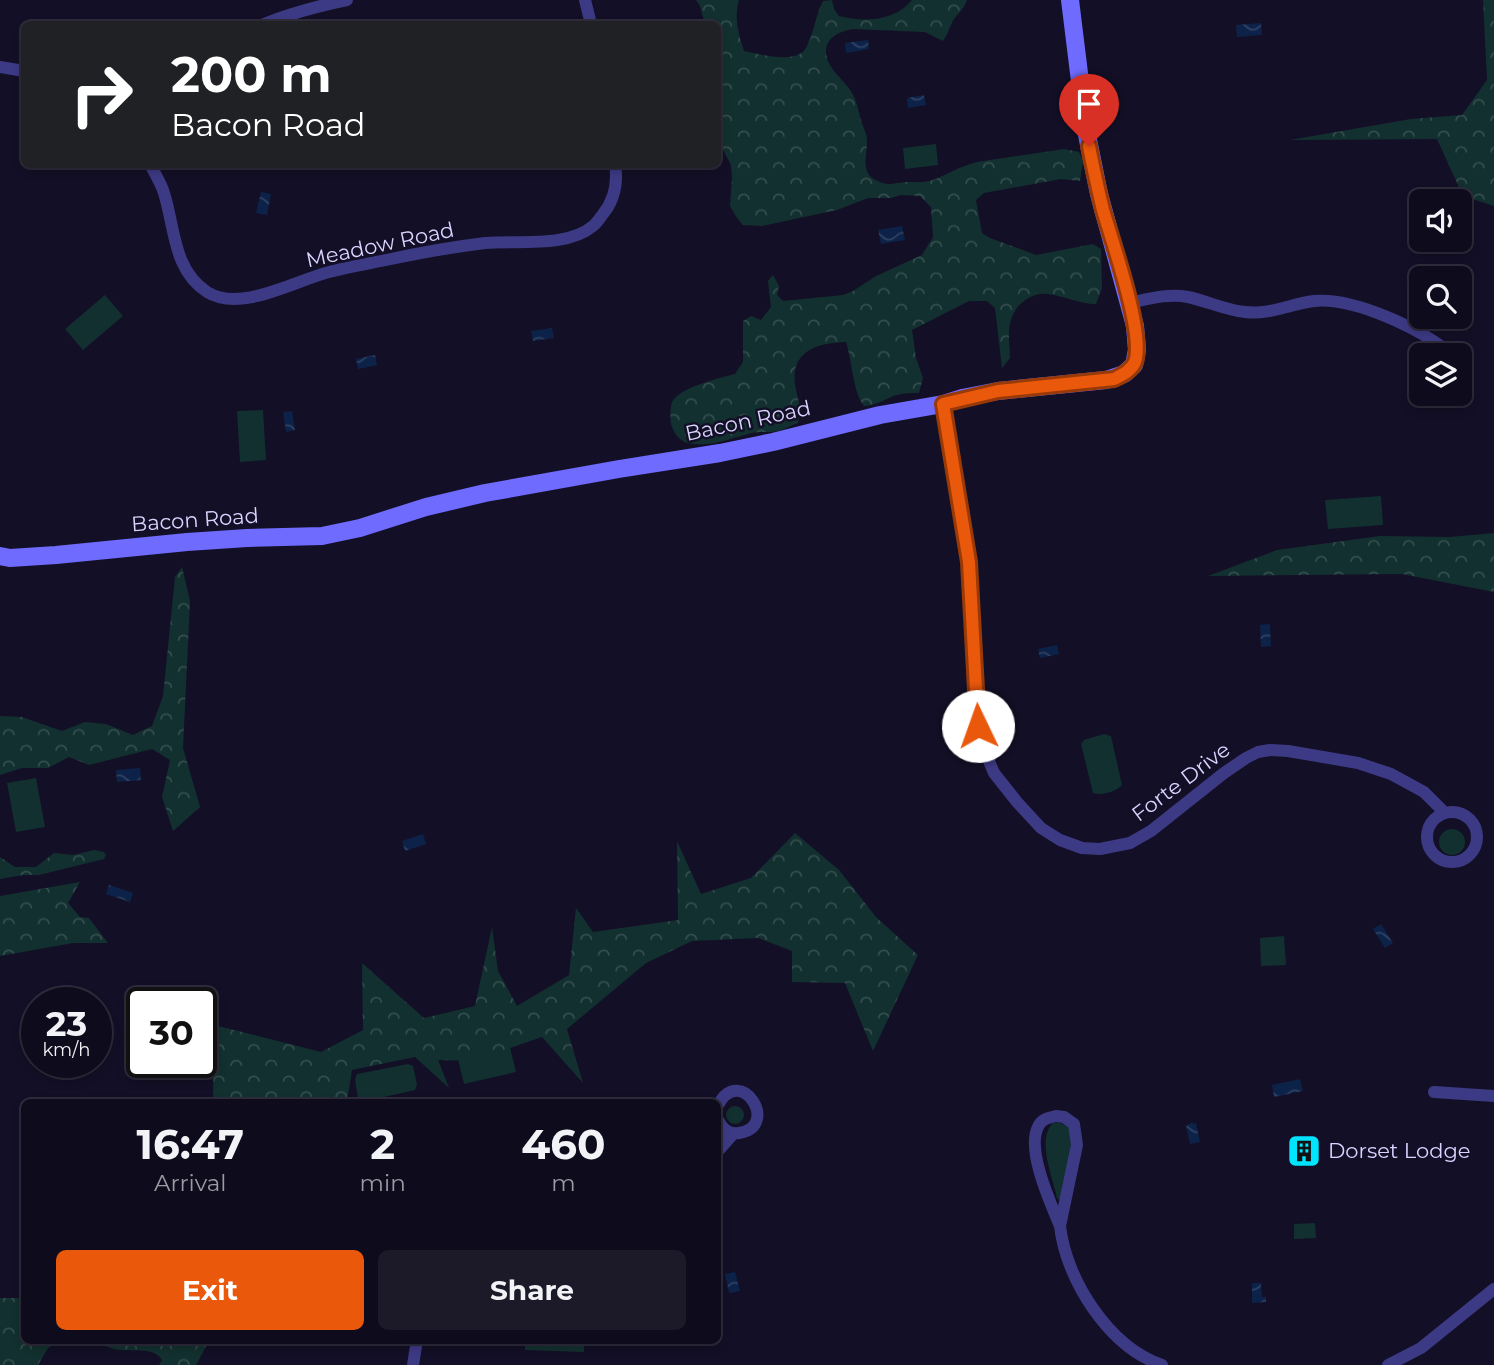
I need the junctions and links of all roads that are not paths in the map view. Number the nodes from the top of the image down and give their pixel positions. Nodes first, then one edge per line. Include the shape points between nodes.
1 (346, 0) edge
2 (585, 0) edge
3 (1070, 0) edge
4 (273, 21) edge
5 (590, 21) edge
6 (0, 67) edge
7 (21, 70) edge
8 (152, 168) edge
9 (615, 168) edge
10 (1129, 303) junction
11 (1437, 343) edge
12 (943, 404) junction
13 (0, 556) edge
14 (1444, 812) junction
15 (1434, 1092) dead end
16 (1494, 1096) edge
17 (721, 1099) edge
18 (721, 1126) edge
19 (734, 1133) junction
20 (721, 1148) edge
21 (1060, 1226) junction
22 (1494, 1289) edge
23 (416, 1344) edge
24 (413, 1365) edge
25 (1162, 1365) edge
26 (1388, 1365) edge

1 - 4 street
2 - 5 street
3 - 10 street, Bacon Road via 1086,130
6 - 7 street
8 - 9 street, Meadow Road via 184,268 209,293 235,300 328,272 422,252 562,240 581,234 595,226 607,210 615,193
10 - 11 street via 1163,295 1186,296 1246,313 1332,301 1402,324
10 - 12 street, Bacon Road via 1137,350 1134,365 1124,374 1106,380 998,391
12 - 13 street, Bacon Road via 720,453 485,493 322,536
12 - 14 street, Forte Drive via 969,562 978,726 994,773 1041,828 1082,848 1130,843 1246,758 1270,750 1358,763 1391,774 1424,792
14 - 14 street, Forte Drive via 1431,821 1427,844 1442,861 1457,862 1471,854 1477,830 1467,817
15 - 16 street
17 - 19 street via 734,1091 747,1094 756,1103 758,1115 752,1127
18 - 19 street
19 - 20 street
21 - 21 street via 1077,1145 1074,1124 1056,1116 1039,1124 1035,1144
21 - 25 street via 1069,1263 1086,1300 1108,1329 1135,1352
22 - 26 street via 1421,1348
23 - 24 street

